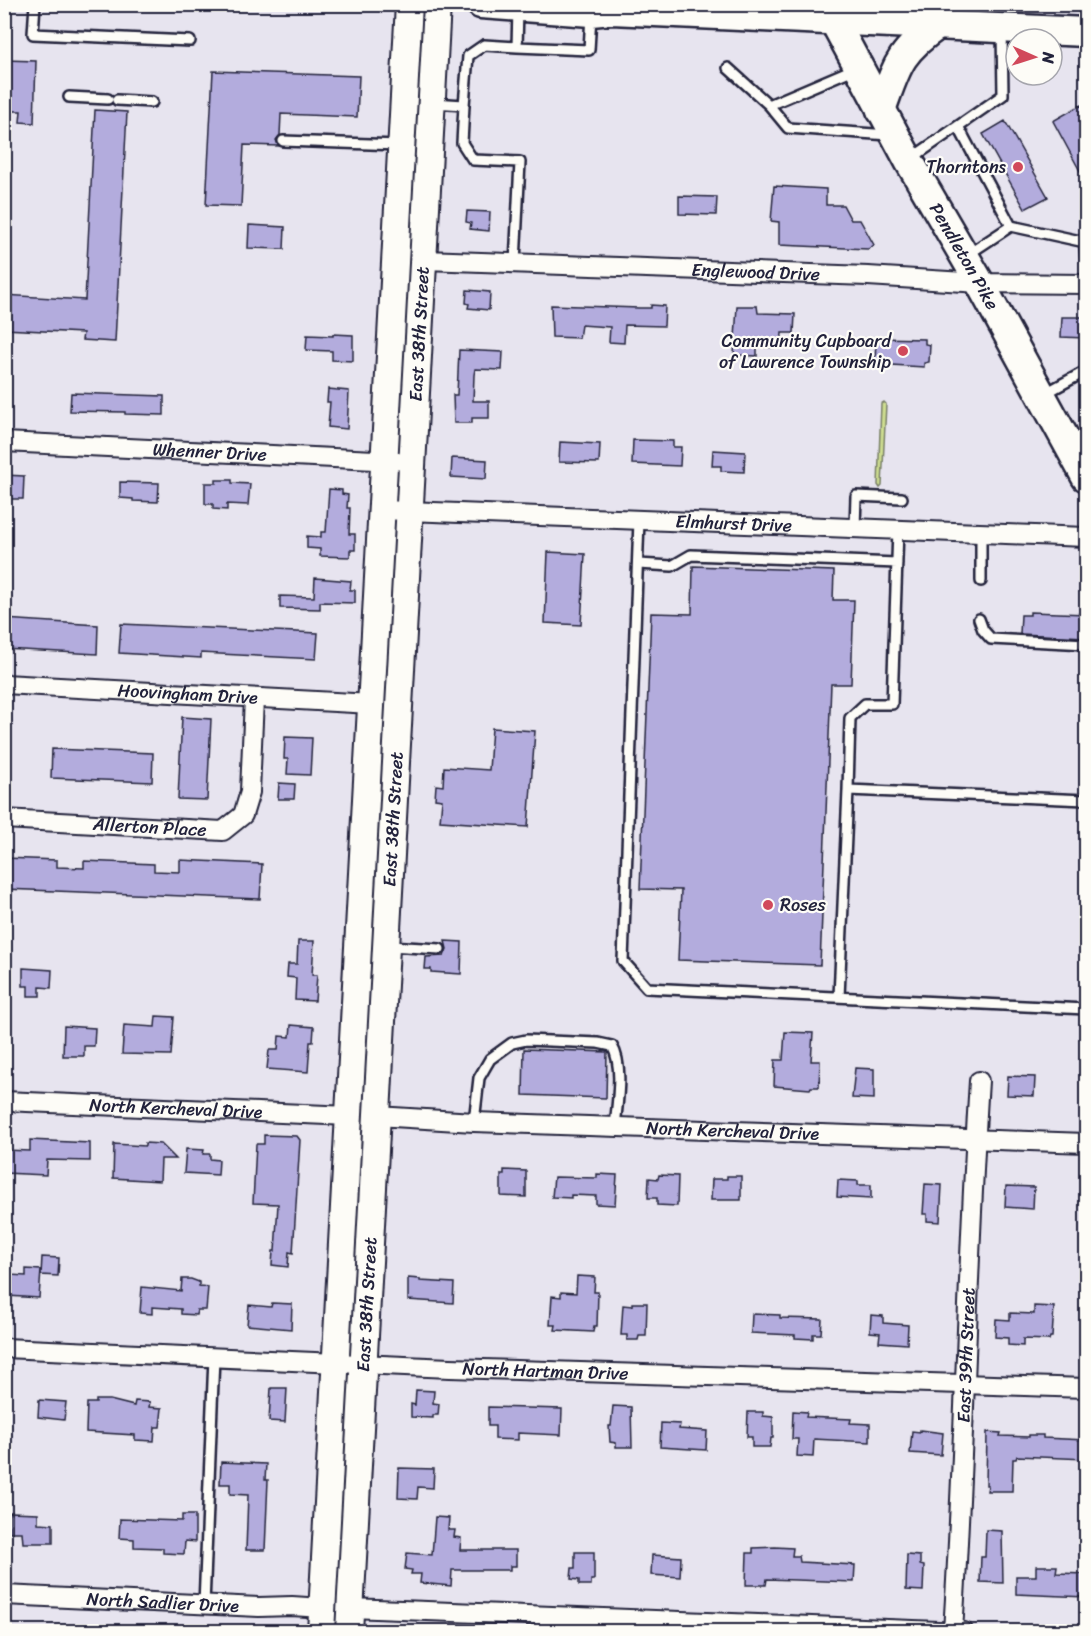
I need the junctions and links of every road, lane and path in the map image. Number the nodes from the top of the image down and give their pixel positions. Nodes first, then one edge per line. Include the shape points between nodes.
1 (35, 4) edge
2 (409, 4) edge
3 (437, 4) edge
4 (481, 4) edge
5 (518, 7) junction
6 (591, 12) junction
7 (830, 12) edge
8 (938, 25) junction
9 (1002, 28) junction
10 (1086, 32) edge
11 (190, 41) dead end
12 (517, 46) junction
13 (859, 67) junction
14 (728, 68) dead end
15 (69, 97) dead end
16 (152, 102) dead end
17 (432, 103) junction
18 (464, 105) junction
19 (769, 105) junction
20 (881, 110) junction
21 (958, 126) junction
22 (895, 135) junction
23 (284, 141) dead end
24 (402, 146) junction
25 (909, 161) junction
26 (1011, 226) junction
27 (964, 257) junction
28 (1086, 258) edge
29 (424, 260) junction
30 (514, 263) junction
31 (980, 283) junction
32 (1086, 284) edge
33 (1086, 371) edge
34 (1041, 396) junction
35 (4, 442) edge
36 (385, 460) junction
37 (413, 462) junction
38 (1086, 477) edge
39 (902, 498) dead end
40 (382, 510) junction
41 (410, 511) junction
42 (639, 520) junction
43 (855, 528) junction
44 (898, 530) junction
45 (981, 533) junction
46 (1086, 537) edge
47 (897, 563) junction
48 (638, 564) junction
49 (981, 581) dead end
50 (979, 619) dead end
51 (1086, 644) edge
52 (4, 684) edge
53 (254, 698) junction
54 (372, 704) junction
55 (849, 790) junction
56 (1086, 800) edge
57 (4, 819) edge
58 (387, 946) junction
59 (440, 949) dead end
60 (839, 997) junction
61 (1086, 1009) edge
62 (979, 1081) dead end
63 (4, 1101) edge
64 (349, 1116) junction
65 (377, 1116) junction
66 (474, 1122) junction
67 (615, 1127) junction
68 (975, 1139) junction
69 (1086, 1143) edge
70 (4, 1348) edge
71 (214, 1357) junction
72 (335, 1361) junction
73 (363, 1363) junction
74 (966, 1383) junction
75 (1086, 1388) edge
76 (4, 1595) edge
77 (204, 1605) junction
78 (321, 1620) edge
79 (350, 1620) edge
80 (953, 1631) edge
81 (964, 1632) edge

1 - 11 lane via 33,34
2 - 24 main road, East 38th Street
3 - 17 main road, East 38th Street
4 - 5 main road
5 - 6 main road
5 - 12 lane
6 - 7 main road
6 - 12 lane via 589,50
7 - 8 main road
7 - 13 main road, Pendleton Pike
8 - 9 main road
8 - 20 main road via 916,41 900,60
9 - 10 main road
9 - 21 lane via 1003,95
12 - 18 lane via 484,45 468,56
13 - 19 lane
13 - 20 main road, Pendleton Pike
14 - 19 lane
15 - 16 lane
17 - 18 lane
17 - 29 main road, East 38th Street
18 - 30 lane via 462,143 473,160 520,162
19 - 22 lane via 788,128
20 - 22 main road, Pendleton Pike
21 - 25 lane
21 - 26 lane
22 - 25 main road, Pendleton Pike
23 - 24 lane
24 - 36 main road, East 38th Street
25 - 27 main road, Pendleton Pike
26 - 27 lane
26 - 28 lane via 1085,242
27 - 31 main road, Pendleton Pike
29 - 30 street, Englewood Drive
29 - 37 main road, East 38th Street
30 - 31 street, Englewood Drive
31 - 32 street, Englewood Drive
31 - 34 main road, Pendleton Pike
33 - 34 lane
34 - 38 main road, Pendleton Pike
35 - 36 street, Whenner Drive
36 - 37 street, Whenner Drive
36 - 40 main road, East 38th Street
37 - 41 main road, East 38th Street
39 - 43 lane via 856,496
40 - 41 street, Elmhurst Drive
40 - 54 main road, East 38th Street
41 - 42 street, Elmhurst Drive
41 - 58 main road, East 38th Street
42 - 43 street, Elmhurst Drive
42 - 48 lane
43 - 44 street, Elmhurst Drive
44 - 45 street, Elmhurst Drive
44 - 47 lane
45 - 46 street, Elmhurst Drive
45 - 49 lane
47 - 48 lane via 691,555 672,566
47 - 55 lane via 892,704 865,704 850,718
48 - 60 lane via 623,961 647,988
50 - 51 lane via 991,639
52 - 53 street, Hoovingham Drive
53 - 54 street, Hoovingham Drive
53 - 57 street, Allerton Place via 250,792 243,815 223,831
54 - 64 main road, East 38th Street
55 - 56 lane
55 - 60 lane
58 - 59 lane
58 - 65 main road, East 38th Street
60 - 61 lane
62 - 68 street, East 39th Street
63 - 64 street, North Kercheval Drive
64 - 72 main road, East 38th Street
65 - 66 street, North Kercheval Drive
65 - 73 main road, East 38th Street
66 - 67 street, North Kercheval Drive
66 - 67 lane via 479,1078 490,1059 513,1042 526,1040 612,1046 618,1054
67 - 68 street, North Kercheval Drive
68 - 69 street, North Kercheval Drive
68 - 74 street, East 39th Street
70 - 71 street, North Hartman Drive
71 - 72 street, North Hartman Drive
71 - 77 lane
72 - 73 street, North Hartman Drive
72 - 78 main road, East 38th Street
73 - 74 street, North Hartman Drive
73 - 79 main road, East 38th Street
74 - 75 street, North Hartman Drive
74 - 80 street, East 39th Street
76 - 77 street, North Sadlier Drive
77 - 78 street, North Sadlier Drive
79 - 80 street
80 - 81 street

